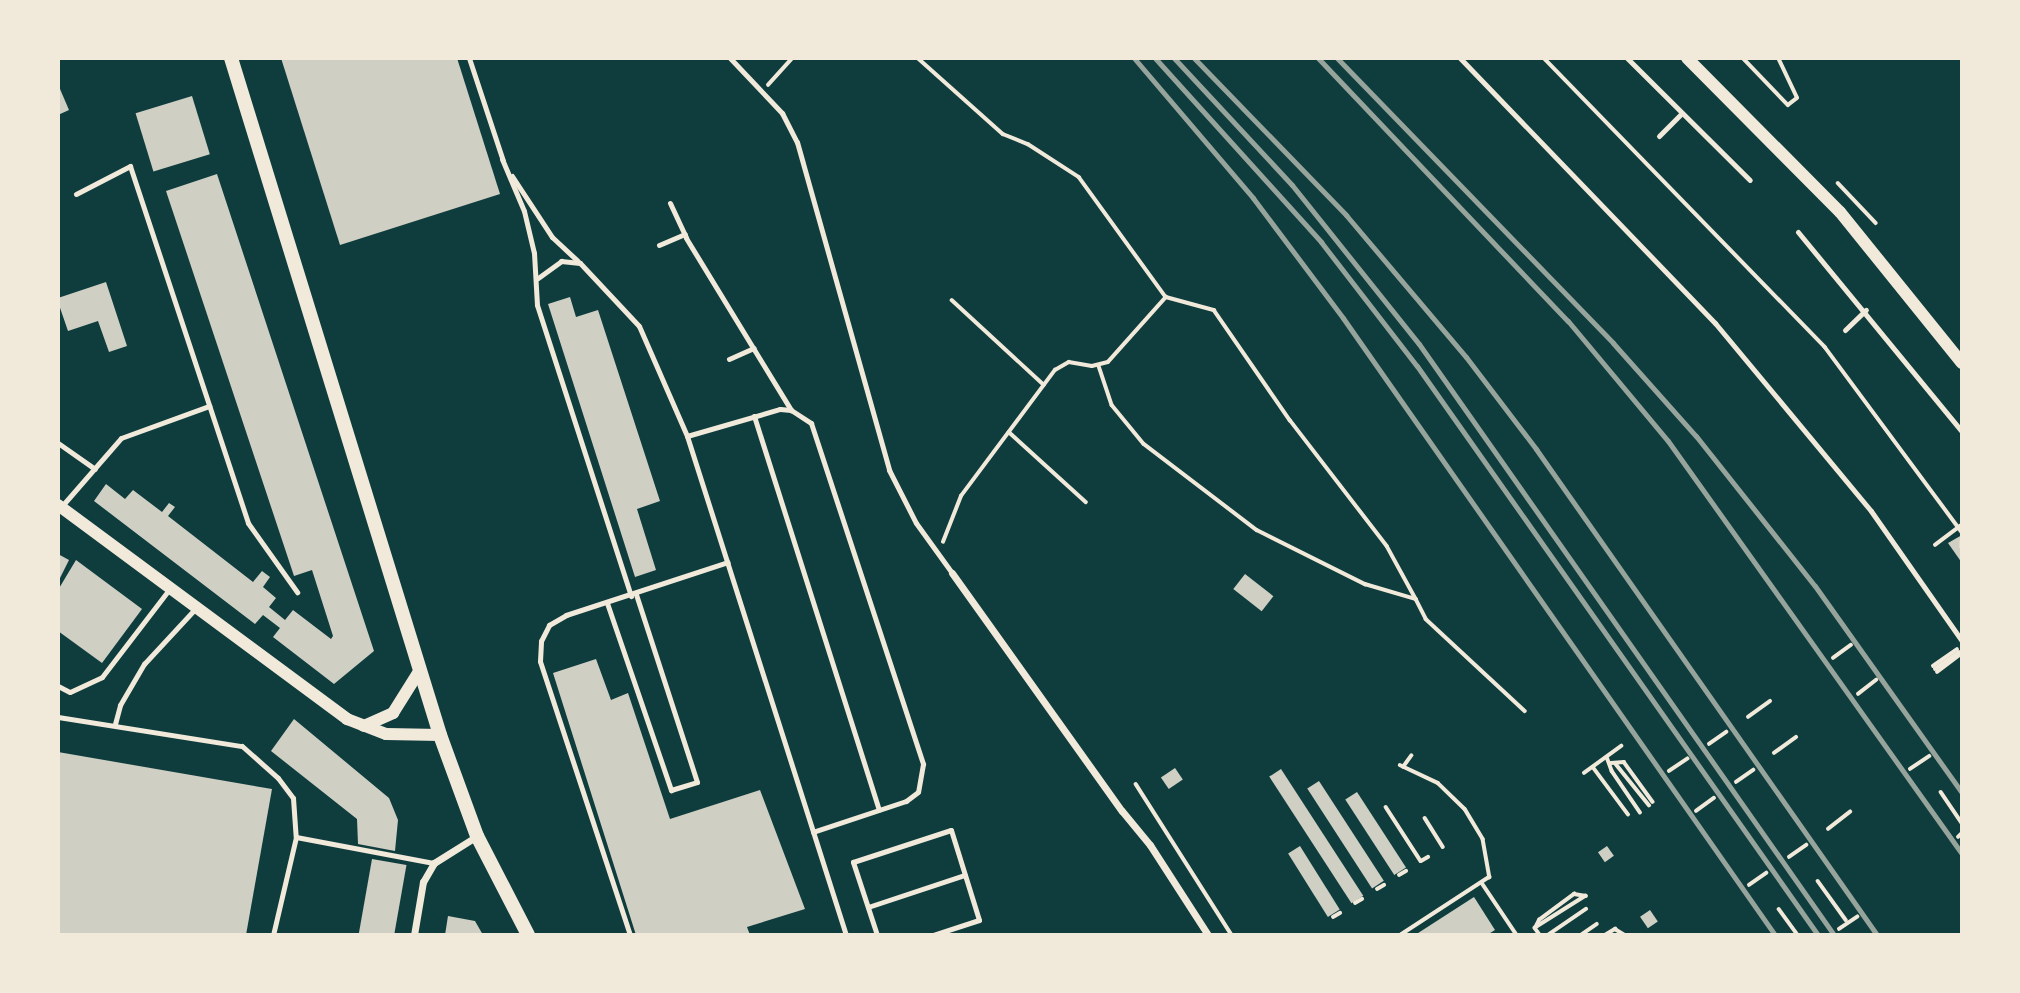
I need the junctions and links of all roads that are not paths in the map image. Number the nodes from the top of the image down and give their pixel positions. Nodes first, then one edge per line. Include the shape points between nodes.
1 (232, 58) edge
2 (469, 58) edge
3 (730, 58) edge
4 (1460, 58) edge
5 (1627, 58) edge
6 (1687, 58) edge
7 (1681, 114) junction
8 (1659, 136) dead end
9 (502, 159) junction
10 (1750, 180) dead end
11 (76, 194) dead end
12 (670, 203) dead end
13 (1798, 232) dead end
14 (685, 234) junction
15 (659, 245) dead end
16 (580, 263) junction
17 (538, 278) junction
18 (1866, 310) junction
19 (1845, 330) dead end
20 (754, 348) junction
21 (729, 359) dead end
22 (1962, 363) edge
23 (209, 406) junction
24 (791, 410) junction
25 (754, 416) junction
26 (1962, 432) edge
27 (687, 436) junction
28 (58, 443) edge
29 (95, 469) junction
30 (59, 506) edge
31 (727, 562) junction
32 (952, 573) joint
33 (171, 587) junction
34 (297, 592) dead end
35 (634, 595) junction
36 (607, 603) junction
37 (197, 607) junction
38 (1962, 641) edge
39 (420, 670) junction
40 (58, 686) edge
41 (58, 717) edge
42 (115, 724) junction
43 (363, 727) junction
44 (440, 735) junction
45 (879, 810) junction
46 (813, 832) junction
47 (477, 836) junction
48 (296, 837) junction
49 (434, 863) junction
50 (965, 875) junction
51 (868, 907) junction
52 (273, 935) edge
53 (414, 935) edge
54 (528, 935) edge
55 (630, 935) edge
56 (846, 935) edge
57 (877, 935) edge
58 (933, 935) edge
59 (1208, 935) edge

1 - 39 main road
2 - 9 lane
3 - 32 lane via 782,113 806,167 889,470 916,523
4 - 38 lane via 1724,334 1871,511
5 - 7 lane
6 - 22 street via 1840,212
7 - 8 lane
7 - 10 lane
9 - 16 lane via 552,237
9 - 17 lane via 524,211
11 - 23 lane via 130,166
12 - 14 lane
13 - 18 lane
14 - 15 lane
14 - 20 lane
16 - 17 lane via 561,261
16 - 27 lane via 639,326
17 - 35 lane via 537,305
18 - 19 lane
18 - 26 lane
20 - 21 lane
20 - 24 lane
23 - 29 lane via 121,438
23 - 34 lane via 248,523
24 - 25 lane
24 - 45 lane via 817,432 923,764 918,792
25 - 27 lane
25 - 45 lane
27 - 31 lane
28 - 29 lane
29 - 30 lane
30 - 33 street
31 - 35 lane
31 - 46 lane
32 - 59 street via 1150,845
33 - 37 street
33 - 40 lane via 102,677 70,692
35 - 36 lane
35 - 36 lane via 697,782 671,790
36 - 55 lane via 549,625 541,641 540,661
37 - 42 lane via 144,664 120,705
37 - 43 street
39 - 43 street via 393,713
39 - 44 main road
41 - 42 lane
42 - 48 lane via 242,746 293,798
43 - 44 street via 409,737
44 - 47 main road
45 - 46 lane
46 - 56 lane
47 - 49 street
47 - 54 main road
48 - 49 lane
48 - 52 lane
49 - 53 street via 423,882
50 - 51 lane
50 - 51 lane via 951,830 853,862
50 - 58 lane via 979,920
51 - 57 lane

